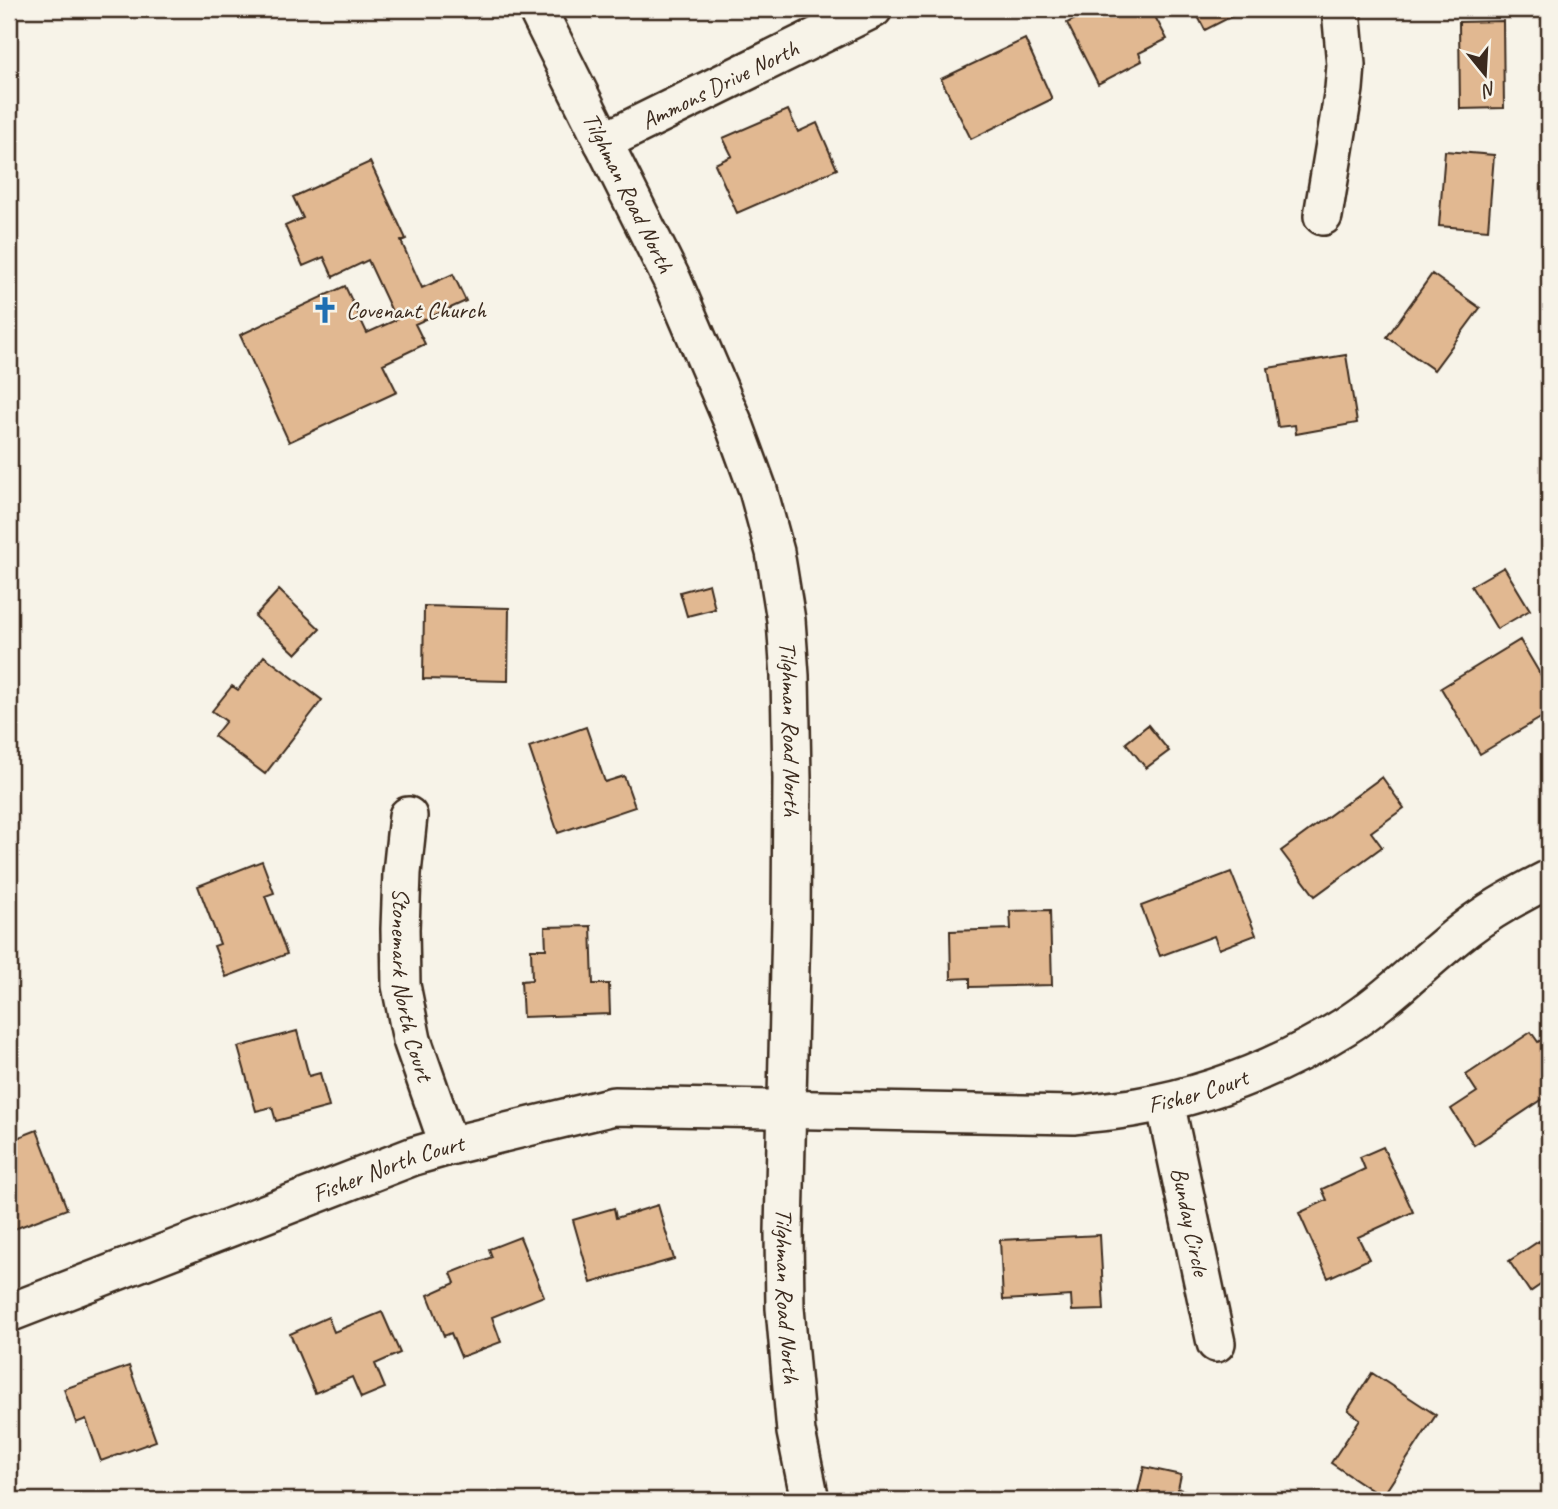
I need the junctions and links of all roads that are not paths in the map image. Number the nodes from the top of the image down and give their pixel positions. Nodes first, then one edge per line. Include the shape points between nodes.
1 (537, 9) edge
2 (873, 9) edge
3 (1340, 9) edge
4 (603, 142) junction
5 (1323, 216) dead end
6 (408, 816) dead end
7 (1549, 879) edge
8 (1165, 1102) junction
9 (786, 1109) junction
10 (449, 1146) junction
11 (9, 1313) edge
12 (1216, 1342) dead end
13 (810, 1500) edge

1 - 4 street, Tilghman Road North
2 - 4 street, Ammons Drive North
3 - 5 street via 1346,65
4 - 9 street, Tilghman Road North via 673,282 731,417 775,552 786,620 792,779
6 - 10 street, Stonemark North Court via 402,873 401,985 412,1040
7 - 8 street, Fisher Court via 1468,927 1345,1027 1279,1063
8 - 9 street, Fisher Court via 1074,1115
8 - 12 street, Bunday Circle
9 - 10 street, Fisher North Court via 614,1107
9 - 13 street, Tilghman Road North via 785,1308 796,1432
10 - 11 street, Fisher North Court

